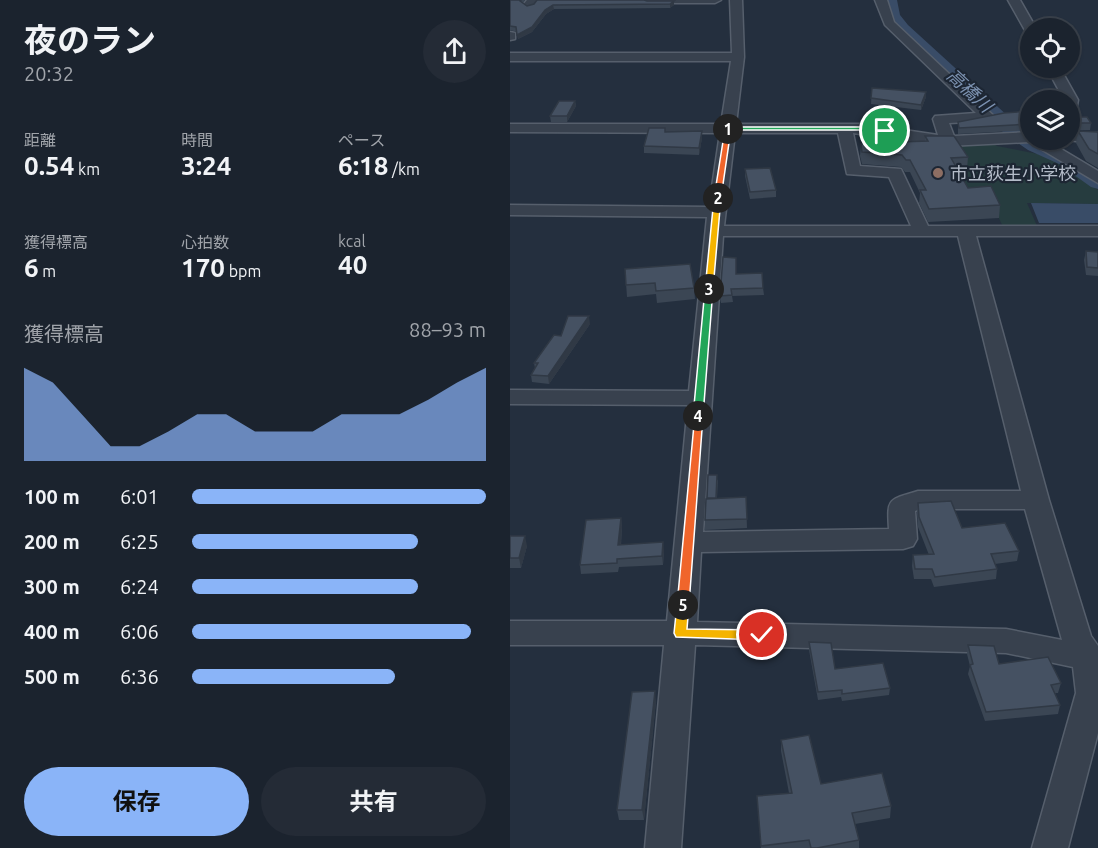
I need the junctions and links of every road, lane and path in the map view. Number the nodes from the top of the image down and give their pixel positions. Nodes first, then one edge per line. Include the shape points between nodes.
1 (647, 0) edge
2 (697, 0) edge
3 (715, 0) edge
4 (736, 0) edge
5 (881, 0) edge
6 (1014, 0) edge
7 (1024, 18) edge
8 (510, 57) edge
9 (738, 57) junction
10 (510, 128) edge
11 (728, 129) junction
12 (845, 129) junction
13 (1080, 135) edge
14 (1020, 137) edge
15 (1098, 138) edge
16 (948, 141) junction
17 (1057, 150) edge
18 (1090, 166) edge
19 (1098, 178) edge
20 (510, 210) edge
21 (715, 221) junction
22 (922, 231) junction
23 (1098, 231) edge
24 (966, 232) junction
25 (510, 397) edge
26 (700, 398) junction
27 (1036, 500) junction
28 (688, 542) junction
29 (510, 633) edge
30 (680, 633) junction
31 (1093, 657) edge
32 (663, 848) edge
33 (1050, 848) edge

1 - 2 street
2 - 3 street
4 - 9 street
5 - 16 street via 889,23 988,117 940,118
6 - 7 street
8 - 9 street
9 - 11 street
10 - 11 street
11 - 12 street
11 - 21 street
12 - 16 street
12 - 22 street via 854,171 895,172
13 - 15 street
14 - 16 street
17 - 18 street
18 - 19 street
20 - 21 street
21 - 22 street
21 - 26 street
22 - 24 street
23 - 24 street
24 - 27 street
25 - 26 street
26 - 28 street
27 - 28 street via 918,500 901,506 903,539
27 - 31 street via 1077,639
28 - 30 street
29 - 30 street
30 - 31 street via 1006,641
30 - 32 street
31 - 33 street via 1092,693

